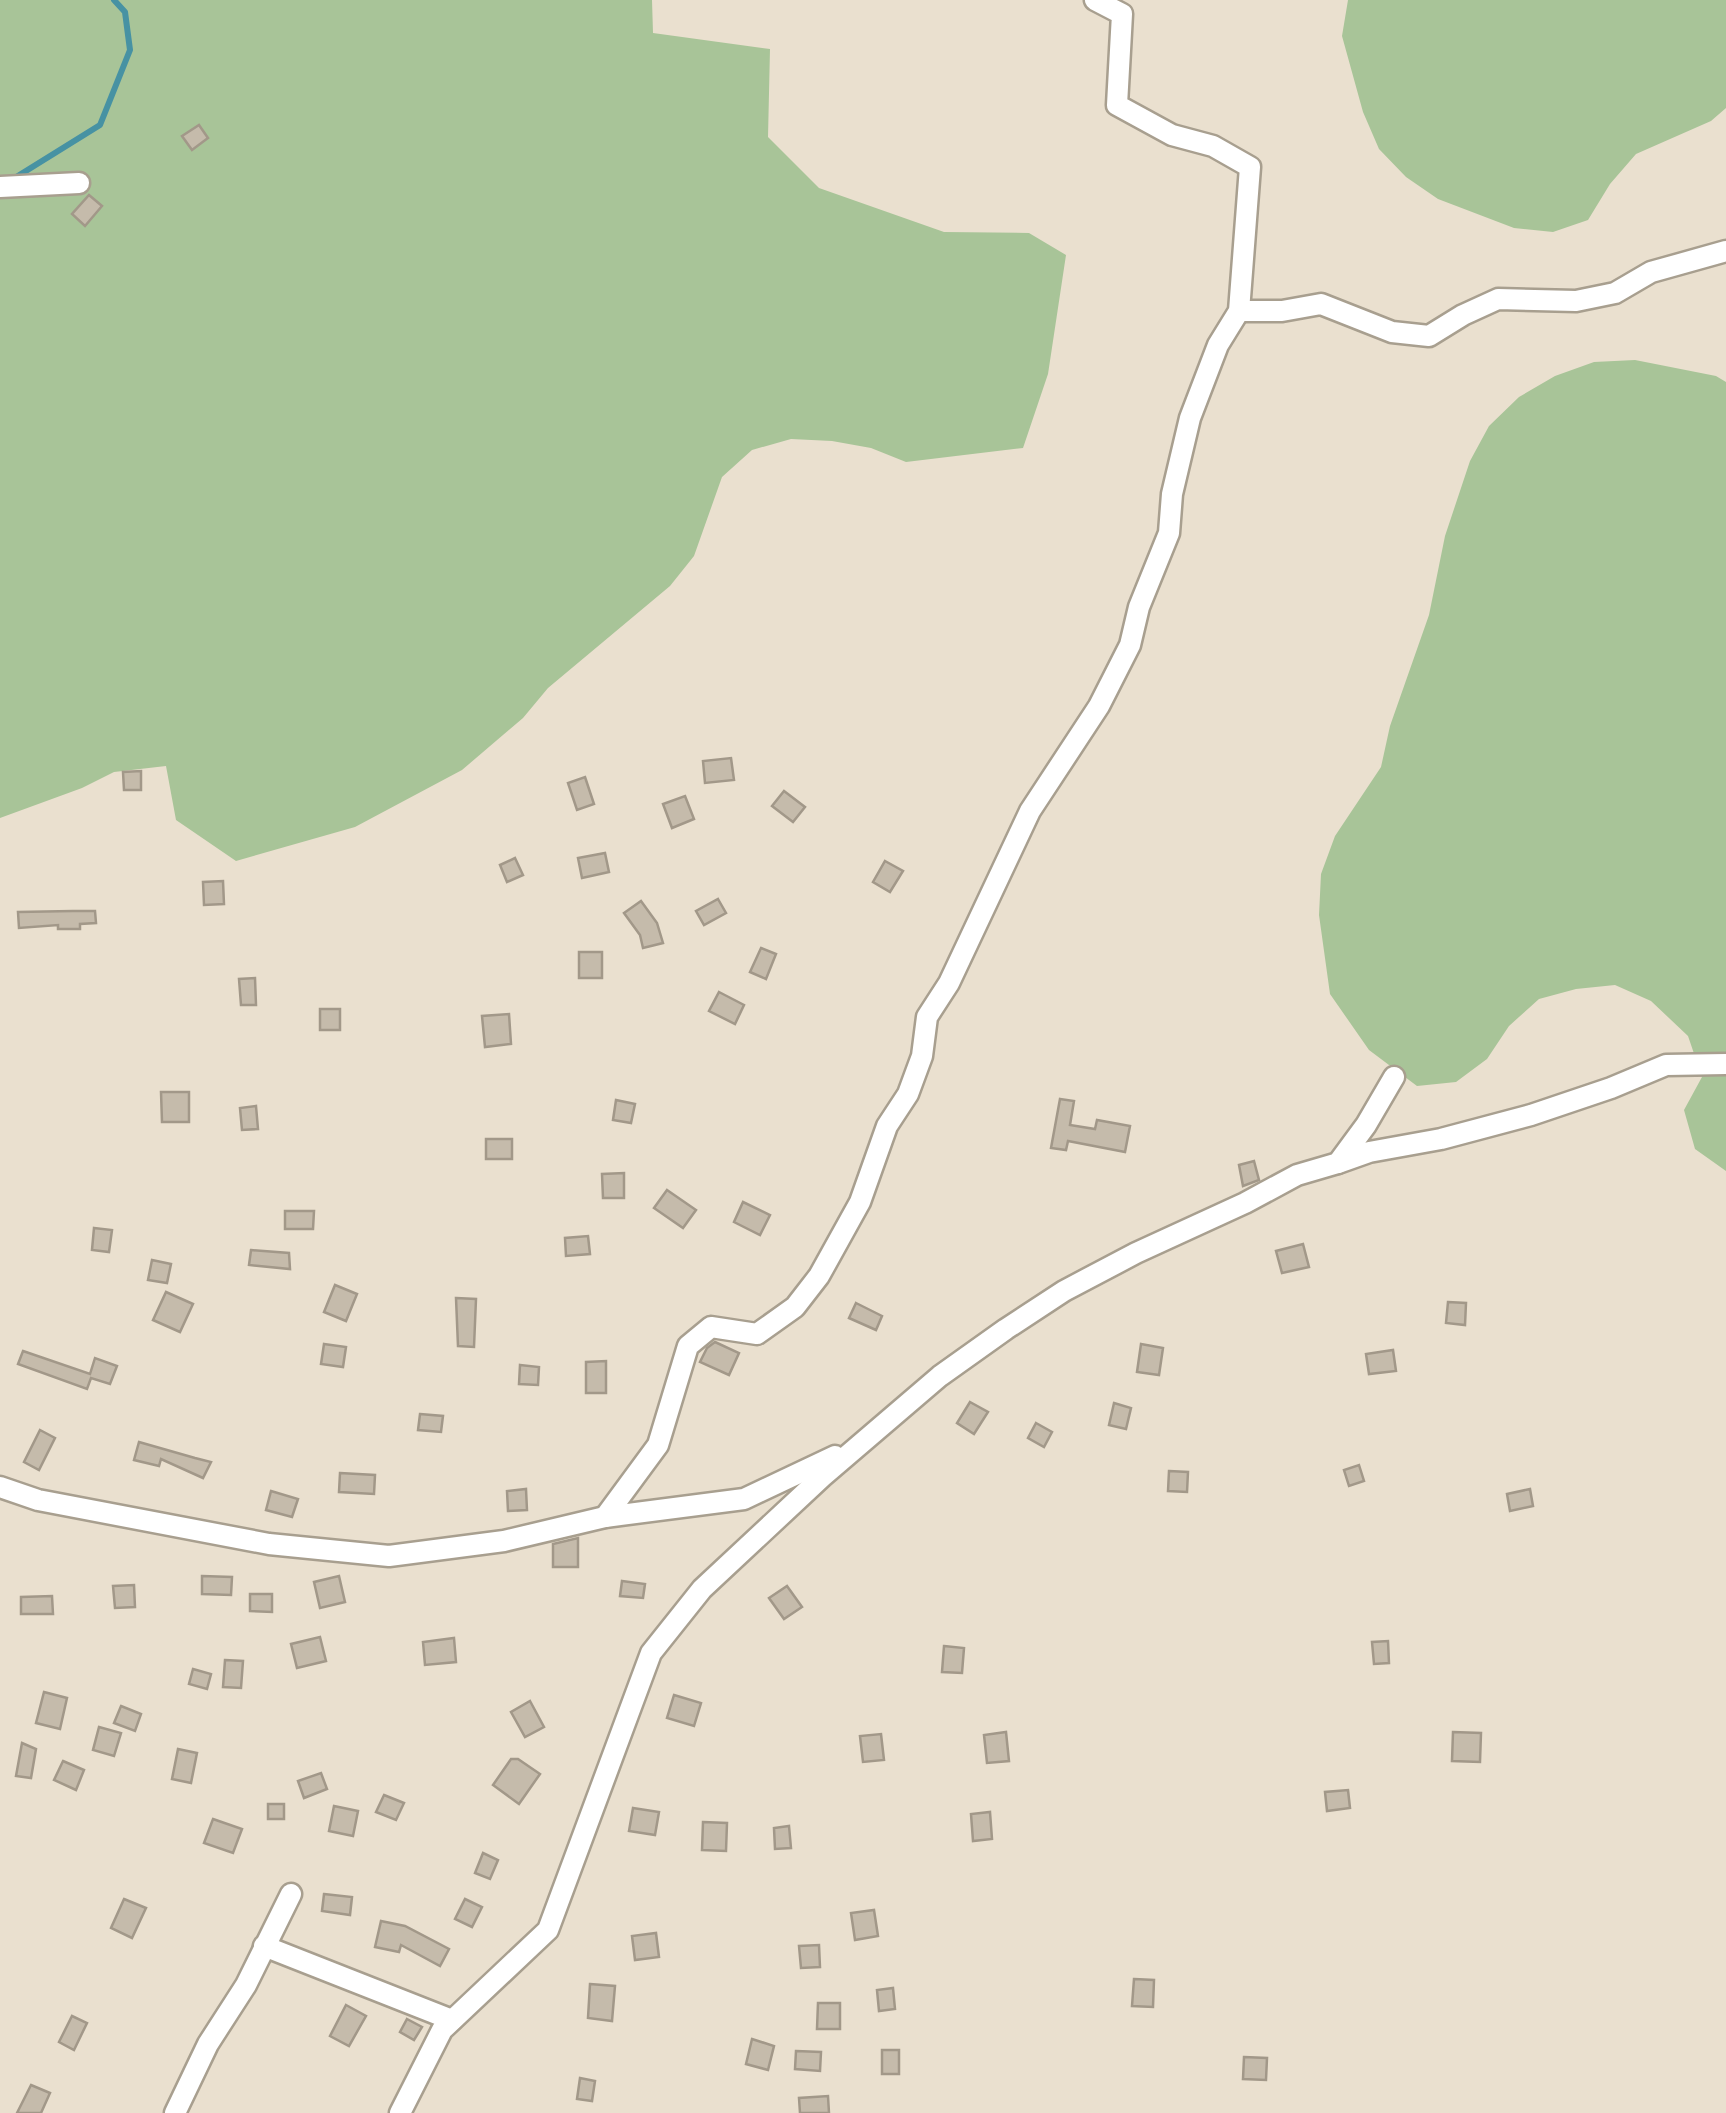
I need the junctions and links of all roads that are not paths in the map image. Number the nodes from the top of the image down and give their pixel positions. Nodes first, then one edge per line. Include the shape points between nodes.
1 (1095, 0) edge
2 (79, 184) dead end
3 (0, 187) edge
4 (1726, 252) edge
5 (1239, 311) junction
6 (1726, 1064) edge
7 (1394, 1077) dead end
8 (1338, 1163) junction
9 (860, 1445) junction
10 (0, 1487) edge
11 (605, 1517) junction
12 (291, 1894) dead end
13 (264, 1946) junction
14 (452, 2020) junction
15 (176, 2113) edge
16 (400, 2113) edge

1 - 5 street via 1122,14 1117,105 1250,167
2 - 3 street
4 - 5 street via 1650,272 1615,293 1576,300 1498,298 1429,336 1392,332 1321,304
5 - 11 street via 1190,418 1168,533 1130,646 1030,811 928,1017 922,1056 860,1202 795,1308 757,1334 712,1326 688,1346 658,1445
6 - 8 street via 1666,1065 1531,1115
7 - 8 street
8 - 9 street via 1297,1174 1064,1291 940,1376
9 - 11 street via 744,1499
9 - 14 street via 702,1589 651,1653 548,1930
10 - 11 street via 269,1544 389,1556 504,1542
12 - 13 street
13 - 14 street
13 - 15 street
14 - 16 street

